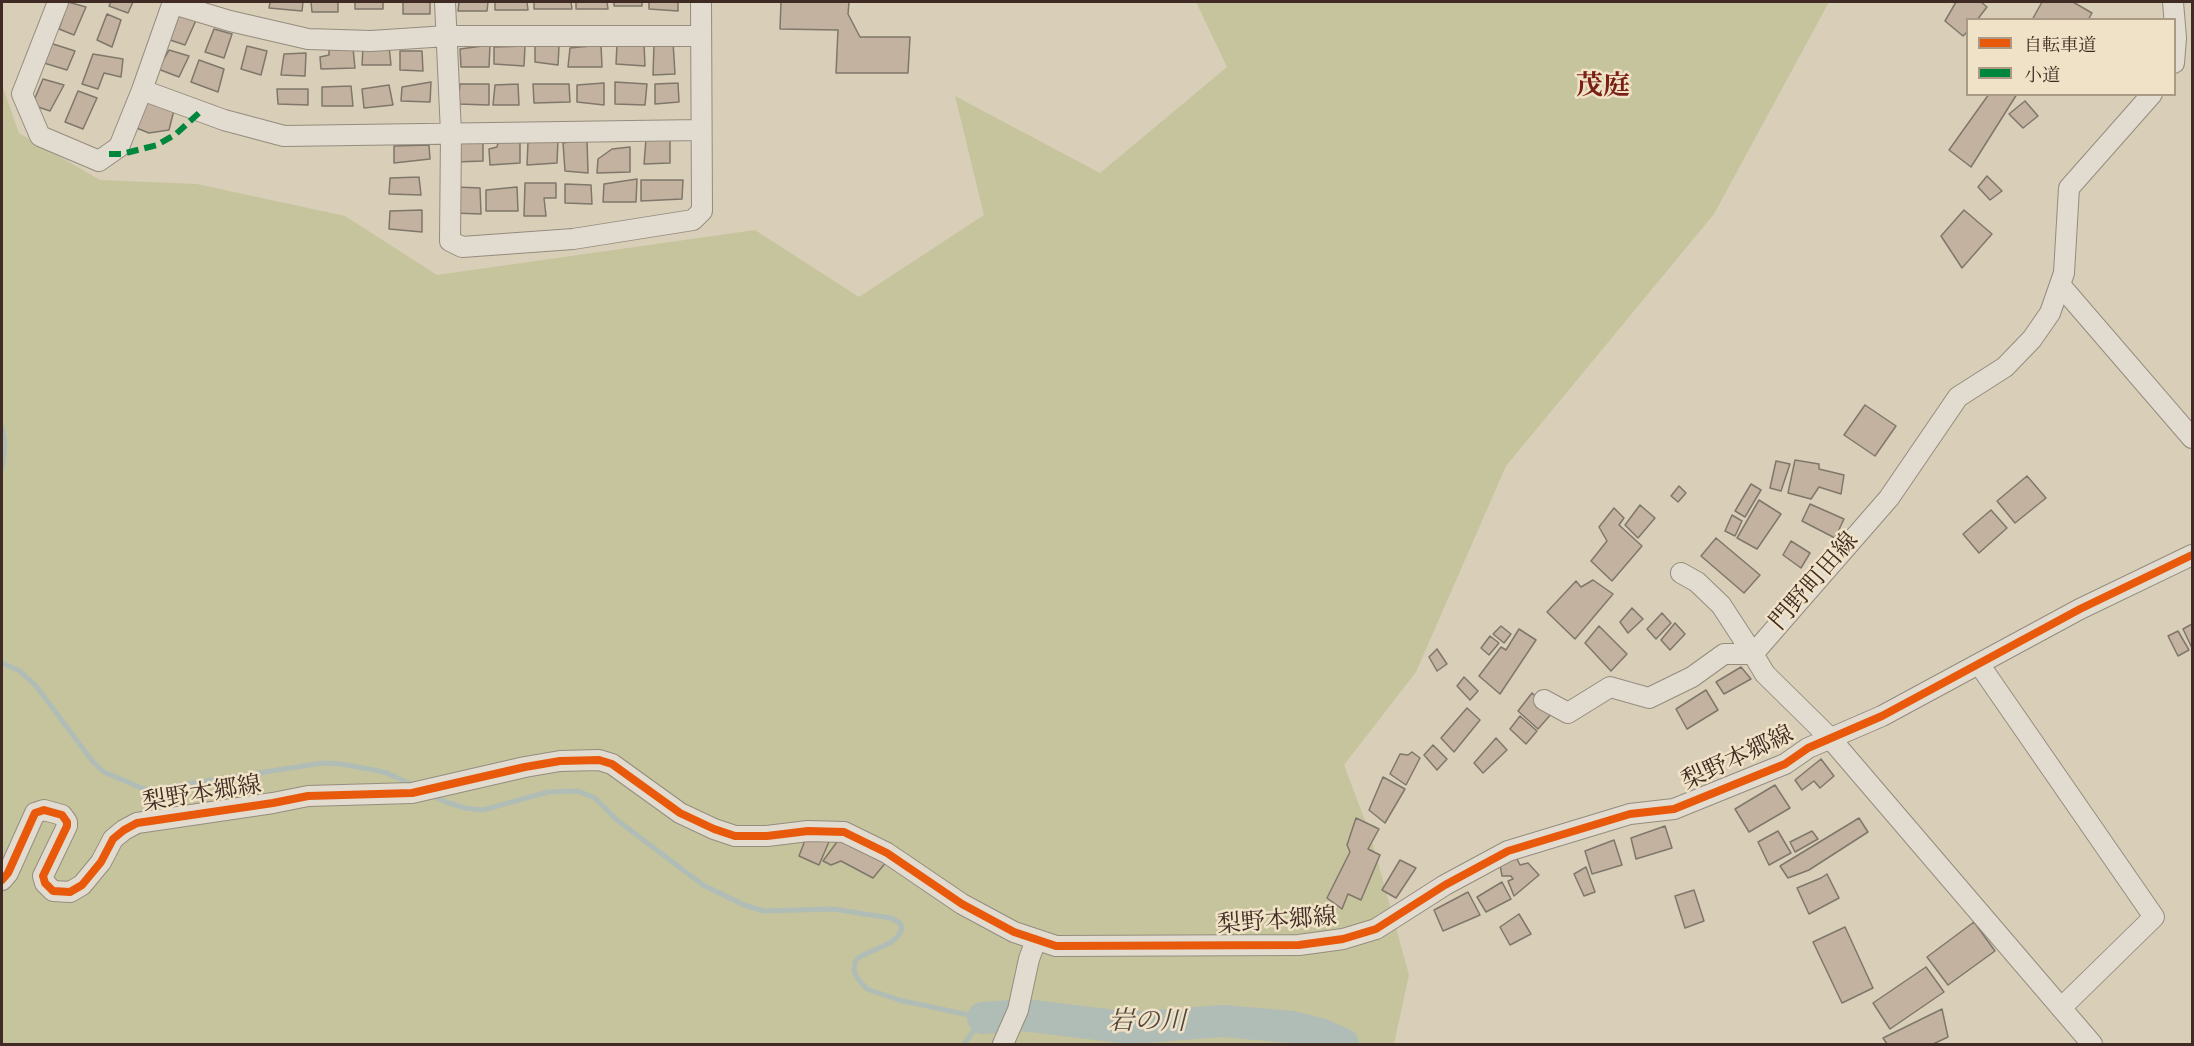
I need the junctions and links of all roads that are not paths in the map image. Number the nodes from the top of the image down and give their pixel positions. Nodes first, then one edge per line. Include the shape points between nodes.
1 (58, 2) edge
2 (445, 2) edge
3 (701, 2) edge
4 (2173, 2) edge
5 (173, 3) edge
6 (2174, 18) edge
7 (447, 36) junction
8 (700, 36) junction
9 (142, 90) junction
10 (2150, 96) edge
11 (701, 130) junction
12 (451, 133) junction
13 (2061, 286) junction
14 (2193, 438) edge
15 (2193, 555) edge
16 (1681, 573) dead end
17 (1753, 654) junction
18 (1979, 664) junction
19 (1544, 700) dead end
20 (1830, 738) junction
21 (2, 880) edge
22 (1036, 940) junction
23 (2061, 1008) junction
24 (1007, 1037) edge
25 (2092, 1044) edge

1 - 9 street via 22,94 40,136 99,161 119,147
2 - 7 street
3 - 8 street
4 - 6 street
5 - 7 street via 308,39 371,41
5 - 9 street
7 - 8 street
7 - 12 street
8 - 11 street
9 - 12 street via 224,120 284,136
10 - 13 street, 門野町田線 via 2069,188
11 - 12 street
11 - 12 street via 702,211 693,220 573,239 462,247 450,241
13 - 14 street
13 - 17 street, 門野町田線 via 2050,313 2032,339 2005,367 1958,397 1888,498
15 - 18 street, 梨野本郷線 via 2080,609
16 - 17 street via 1721,605
17 - 19 street via 1724,654 1692,677 1649,698 1610,687 1568,713
17 - 20 street, 門野町田線 via 1765,674
18 - 20 street, 梨野本郷線 via 1882,716
18 - 23 street via 2154,918
20 - 22 street, 梨野本郷線 via 1785,765 1674,809 1630,814 1508,851 1376,929 1343,939 1299,945 1200,947 1069,947
20 - 23 street, 門野町田線
21 - 22 street, 梨野本郷線 via 35,813 44,810 62,815 67,822 44,876 45,883 53,891 70,892 82,885 101,862 113,839 137,824 308,796 412,793 560,761 599,760 612,764 680,813 735,836 808,831 852,835 887,853 962,904
22 - 24 street
23 - 25 street, 門野町田線

